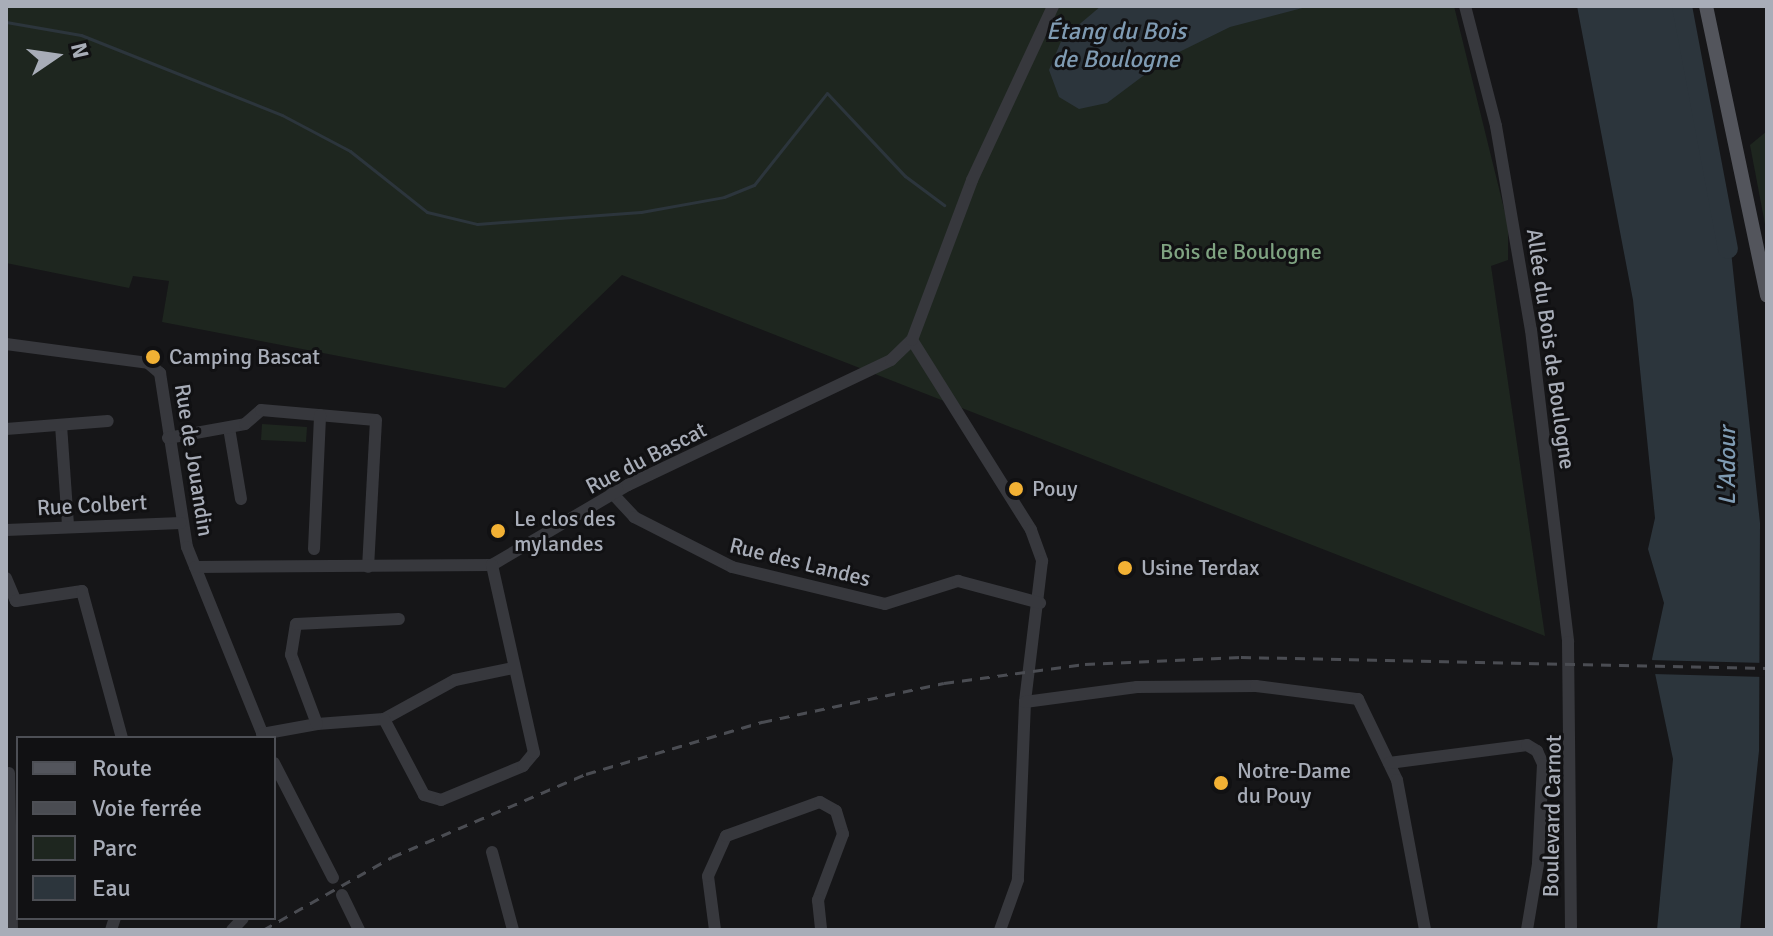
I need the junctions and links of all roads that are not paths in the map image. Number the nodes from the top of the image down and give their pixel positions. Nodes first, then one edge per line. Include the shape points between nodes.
1 (1053, 6) edge
2 (1465, 6) edge
3 (1706, 6) edge
4 (1767, 296) edge
5 (912, 340) junction
6 (6, 344) edge
7 (320, 415) junction
8 (108, 421) dead end
9 (61, 425) junction
10 (229, 428) junction
11 (6, 429) edge
12 (168, 438) junction
13 (612, 493) junction
14 (241, 499) dead end
15 (181, 523) junction
16 (68, 525) junction
17 (6, 530) edge
18 (314, 549) dead end
19 (492, 565) junction
20 (195, 567) junction
21 (368, 567) junction
22 (6, 578) edge
23 (1040, 603) junction
24 (399, 619) dead end
25 (513, 668) junction
26 (1025, 702) junction
27 (1574, 702) joint
28 (384, 719) junction
29 (317, 724) junction
30 (121, 736) edge
31 (263, 736) edge
32 (1389, 763) junction
33 (276, 770) edge
34 (11, 773) edge
35 (492, 852) dead end
36 (333, 878) dead end
37 (342, 895) dead end
38 (12, 930) edge
39 (359, 930) edge
40 (513, 930) edge
41 (715, 930) edge
42 (821, 930) edge
43 (1000, 930) edge
44 (1425, 930) edge
45 (1527, 930) edge
46 (1571, 930) edge

1 - 5 street via 972,180
2 - 27 street, Allée du Bois de Boulogne via 1496,126 1531,330
3 - 4 main road
5 - 13 street, Rue du Bascat via 834,392
5 - 23 street via 1038,544
6 - 12 street, Rue de Jouandin via 148,363 160,373
7 - 10 street via 261,410
7 - 18 street
7 - 21 street via 370,418 379,426
8 - 9 street
9 - 11 street
9 - 16 street
10 - 12 street
10 - 14 street
12 - 15 street, Rue de Jouandin
13 - 19 street, Rue du Bascat
13 - 23 street, Rue des Landes via 634,517 732,567 885,604 958,581
15 - 16 street, Rue Colbert
15 - 20 street, Rue de Jouandin
16 - 17 street, Rue Colbert
19 - 21 street
19 - 25 street
20 - 21 street
20 - 31 street, Rue de Jouandin
22 - 30 street via 16,601 82,591
23 - 26 street
24 - 29 street via 296,624 291,655
25 - 28 street via 455,680
25 - 28 street via 534,753 523,766 441,800 424,795
26 - 32 street via 1137,687 1256,686 1343,693 1365,706
26 - 43 street via 1018,880
27 - 46 street, Boulevard Carnot
28 - 29 street
29 - 31 street
32 - 44 street
32 - 45 street via 1527,745 1537,751 1543,764 1538,864
33 - 36 street
34 - 38 street
35 - 40 street
37 - 39 street
41 - 42 street via 708,876 726,836 820,802 836,811 843,834 818,900

